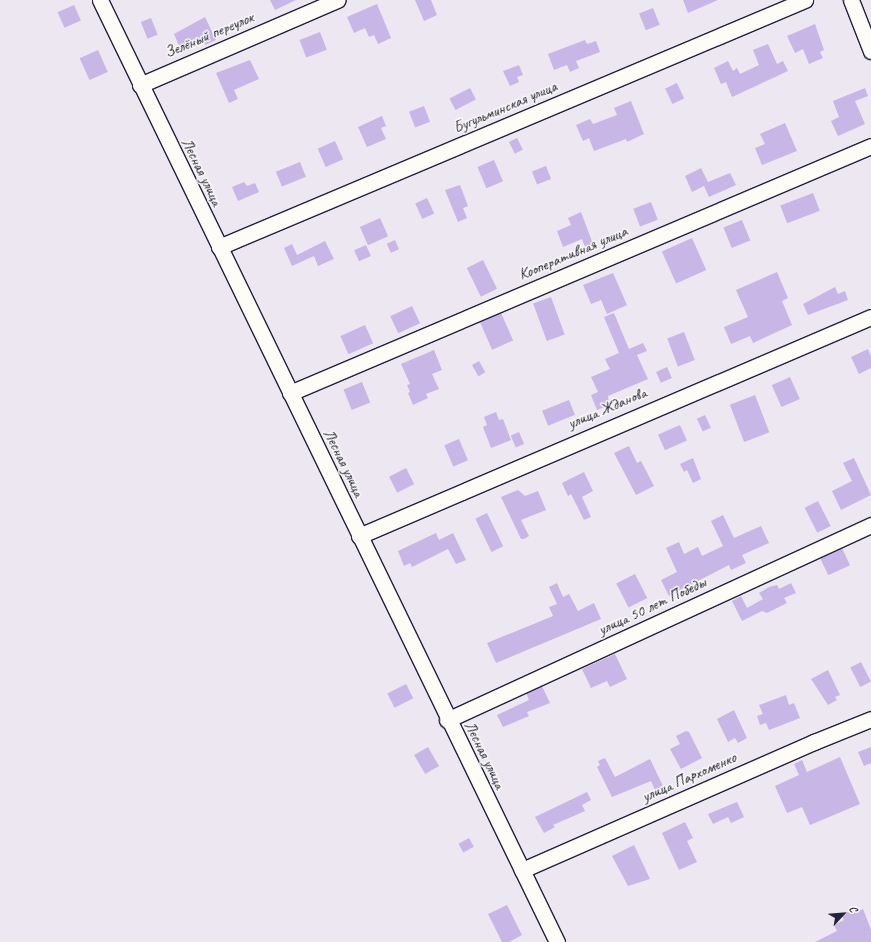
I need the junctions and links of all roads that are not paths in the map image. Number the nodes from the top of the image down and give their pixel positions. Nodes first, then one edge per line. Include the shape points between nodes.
1 (100, 0) edge
2 (337, 0) edge
3 (805, 0) edge
4 (851, 0) edge
5 (871, 51) edge
6 (140, 85) junction
7 (871, 146) edge
8 (219, 247) junction
9 (871, 317) edge
10 (290, 393) junction
11 (871, 525) edge
12 (359, 536) junction
13 (871, 719) edge
14 (447, 720) junction
15 (522, 870) junction
16 (557, 942) edge

1 - 6 street, Лесная улица
2 - 6 street, Зелёный переулок
3 - 8 street, Бугульминская улица
4 - 5 street
6 - 8 street, Лесная улица
7 - 10 street, Кооперативная улица
8 - 10 street, Лесная улица
9 - 12 street, улица Жданова
10 - 12 street, Лесная улица
11 - 14 street, улица 50 лет Победы
12 - 14 street, Лесная улица
13 - 15 street, улица Пархоменко
14 - 15 street, Лесная улица
15 - 16 street, Лесная улица

